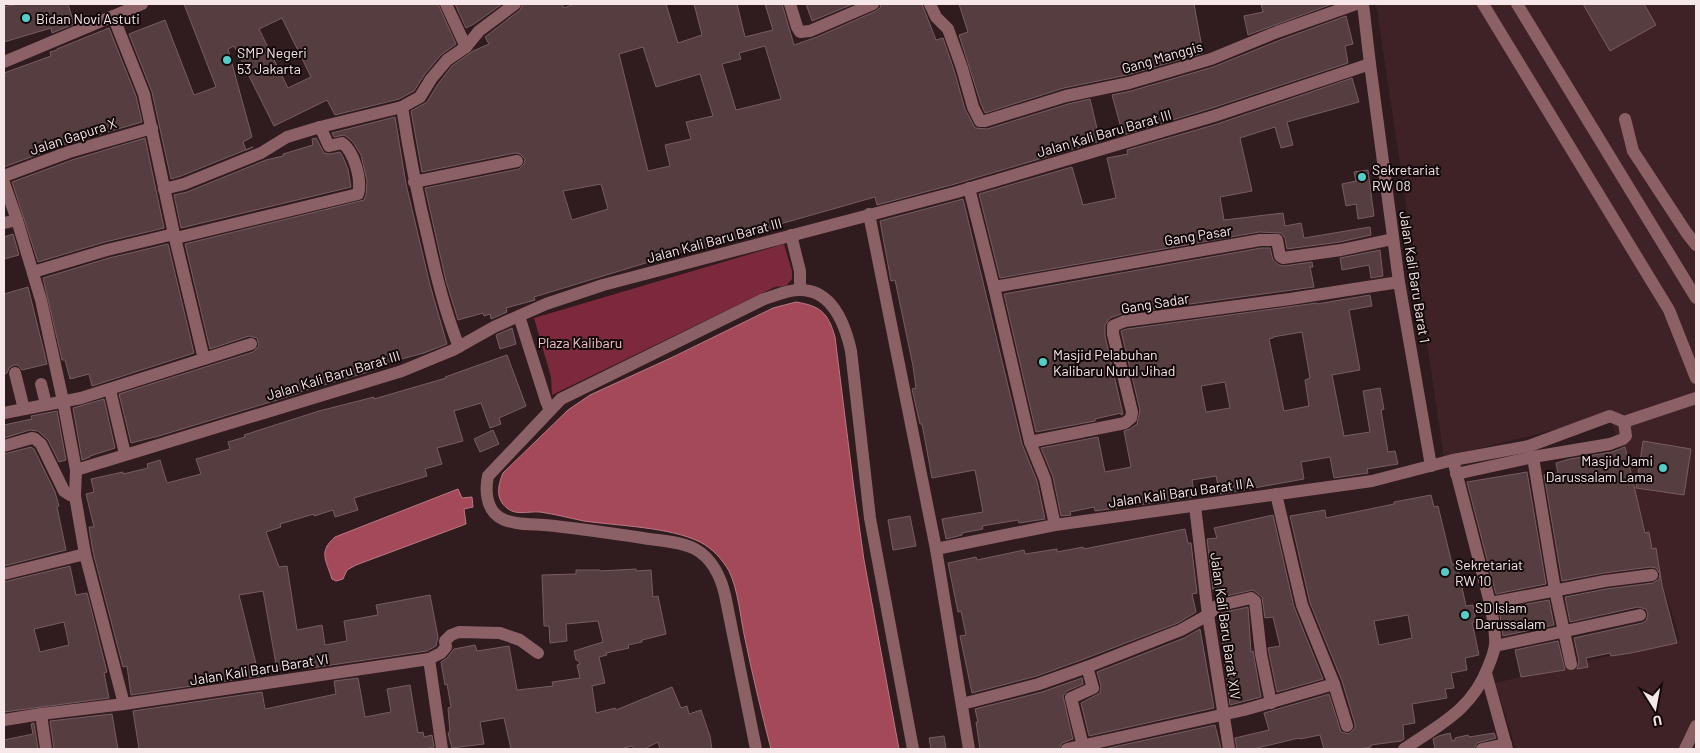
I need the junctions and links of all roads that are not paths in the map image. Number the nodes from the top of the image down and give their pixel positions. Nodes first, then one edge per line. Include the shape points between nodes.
1 (142, 4) edge
2 (446, 4) edge
3 (515, 4) edge
4 (790, 4) edge
5 (872, 4) edge
6 (930, 4) edge
7 (1356, 4) edge
8 (1363, 4) edge
9 (1482, 4) edge
10 (1517, 4) edge
11 (113, 16) junction
12 (466, 47) junction
13 (4, 62) edge
14 (1370, 64) junction
15 (402, 107) junction
16 (1625, 119) dead end
17 (320, 127) junction
18 (152, 128) junction
19 (517, 161) dead end
20 (4, 176) edge
21 (414, 182) junction
22 (4, 183) edge
23 (970, 188) junction
24 (164, 189) junction
25 (869, 214) junction
26 (17, 220) junction
27 (4, 223) edge
28 (791, 235) junction
29 (175, 236) junction
30 (1393, 239) junction
31 (1696, 245) edge
32 (32, 272) junction
33 (1399, 282) junction
34 (994, 287) junction
35 (800, 290) junction
36 (1696, 298) edge
37 (519, 316) junction
38 (251, 344) dead end
39 (459, 347) junction
40 (204, 359) junction
41 (16, 373) dead end
42 (1696, 378) edge
43 (41, 384) dead end
44 (110, 390) junction
45 (1694, 399) edge
46 (63, 401) junction
47 (46, 404) junction
48 (24, 409) junction
49 (550, 410) junction
50 (4, 413) edge
51 (1624, 422) junction
52 (1030, 442) junction
53 (4, 446) edge
54 (125, 454) junction
55 (1533, 456) junction
56 (1453, 460) junction
57 (1431, 466) junction
58 (76, 470) junction
59 (1456, 474) junction
60 (1276, 494) junction
61 (75, 496) junction
62 (1195, 506) junction
63 (1055, 525) junction
64 (936, 549) junction
65 (85, 554) junction
66 (4, 574) edge
67 (1652, 575) dead end
68 (1555, 590) junction
69 (1490, 602) junction
70 (1208, 615) junction
71 (1640, 615) dead end
72 (1564, 632) junction
73 (1495, 646) junction
74 (538, 654) dead end
75 (429, 659) junction
76 (1571, 664) dead end
77 (1087, 667) junction
78 (1486, 673) junction
79 (1334, 684) junction
80 (1271, 703) junction
81 (124, 704) junction
82 (962, 704) junction
83 (41, 714) junction
84 (1224, 714) junction
85 (4, 720) edge
86 (1347, 726) dead end
87 (1696, 726) edge
88 (1083, 746) junction
89 (1407, 747) edge
90 (1506, 747) edge
91 (46, 749) edge
92 (442, 749) edge
93 (756, 749) edge
94 (913, 749) edge
95 (969, 749) edge
96 (1067, 749) edge
97 (1229, 749) edge
98 (1425, 749) edge
99 (1482, 749) edge
100 (1685, 749) edge

1 - 11 street
2 - 12 street
3 - 12 street
4 - 5 street via 797,28 804,32
6 - 7 street, Gang Manggis via 936,17 948,28 976,114 985,121 1066,96 1211,59
8 - 14 street, Jalan Kali Baru Barat 1
9 - 42 street via 1669,310
10 - 36 street
11 - 13 street
11 - 18 street via 144,94
12 - 15 street via 447,60 430,79 420,97
14 - 23 street, Jalan Kali Baru Barat III via 1214,116
14 - 30 street, Jalan Kali Baru Barat 1
15 - 17 street
15 - 21 street
16 - 31 street via 1633,151
17 - 24 street via 287,137 261,153
17 - 29 street via 328,146 344,143 350,150 356,165 358,194
18 - 20 street, Jalan Gapura X via 69,152
18 - 24 street
19 - 21 street
21 - 39 street via 444,306
22 - 26 street
23 - 25 street, Jalan Kali Baru Barat III
23 - 34 street
24 - 29 street
25 - 28 street, Jalan Kali Baru Barat III
25 - 64 street
26 - 27 street
26 - 32 street
28 - 35 street via 800,271
28 - 37 street, Jalan Kali Baru Barat III via 603,284
29 - 32 street via 107,250
29 - 40 street
30 - 33 street, Jalan Kali Baru Barat 1
30 - 34 street, Gang Pasar via 1283,258 1277,240 1260,240
32 - 46 street
33 - 52 street, Gang Sadar via 1125,321 1114,326 1113,334 1131,418 1125,423
33 - 57 street, Jalan Kali Baru Barat 1
34 - 52 street
35 - 49 street via 764,299 561,399
35 - 94 street via 818,295 837,310 847,331 870,518
37 - 39 street, Jalan Kali Baru Barat III
37 - 49 street
38 - 40 street
39 - 54 street, Jalan Kali Baru Barat III via 402,370
40 - 44 street
41 - 48 street
43 - 47 street
44 - 46 street
44 - 54 street
45 - 51 street
46 - 47 street
46 - 58 street
47 - 48 street
48 - 50 street
49 - 93 street via 488,476 489,505 499,517 511,522 680,544 696,550 711,563 721,578
51 - 55 street via 1626,436 1623,440
51 - 56 street, Jalan Kali Baru Barat II A via 1610,416 1529,446
52 - 63 street via 1045,479
53 - 61 street via 36,439 64,491
54 - 58 street, Jalan Kali Baru Barat III
55 - 59 street
55 - 68 street
56 - 57 street, Jalan Kali Baru Barat II A
56 - 59 street
57 - 60 street, Jalan Kali Baru Barat II A via 1372,481
58 - 61 street
59 - 69 street
60 - 62 street, Jalan Kali Baru Barat II A
60 - 79 street via 1302,605
61 - 65 street
62 - 63 street, Jalan Kali Baru Barat II A
62 - 70 street, Jalan Kali Baru Barat XIV
63 - 64 street, Jalan Kali Baru Barat II A
64 - 82 street
65 - 66 street
65 - 81 street
67 - 68 street
68 - 69 street
68 - 72 street
69 - 73 street
70 - 77 street via 1181,630
70 - 80 street via 1217,606 1251,598 1255,601
70 - 84 street, Jalan Kali Baru Barat XIV
71 - 72 street
72 - 73 street
72 - 76 street
73 - 78 street
74 - 75 street via 520,640 500,633 459,632 446,640 446,647 441,653
75 - 81 street, Jalan Kali Baru Barat VI
75 - 92 street
77 - 82 street
77 - 88 street via 1093,688 1071,698
78 - 89 street via 1478,689 1460,710
78 - 90 street
79 - 80 street
79 - 86 street
80 - 84 street
81 - 83 street, Jalan Kali Baru Barat VI
82 - 95 street
83 - 85 street, Jalan Kali Baru Barat VI
83 - 91 street
84 - 88 street
84 - 97 street, Jalan Kali Baru Barat XIV
87 - 100 street
88 - 96 street
89 - 98 street
90 - 99 street

